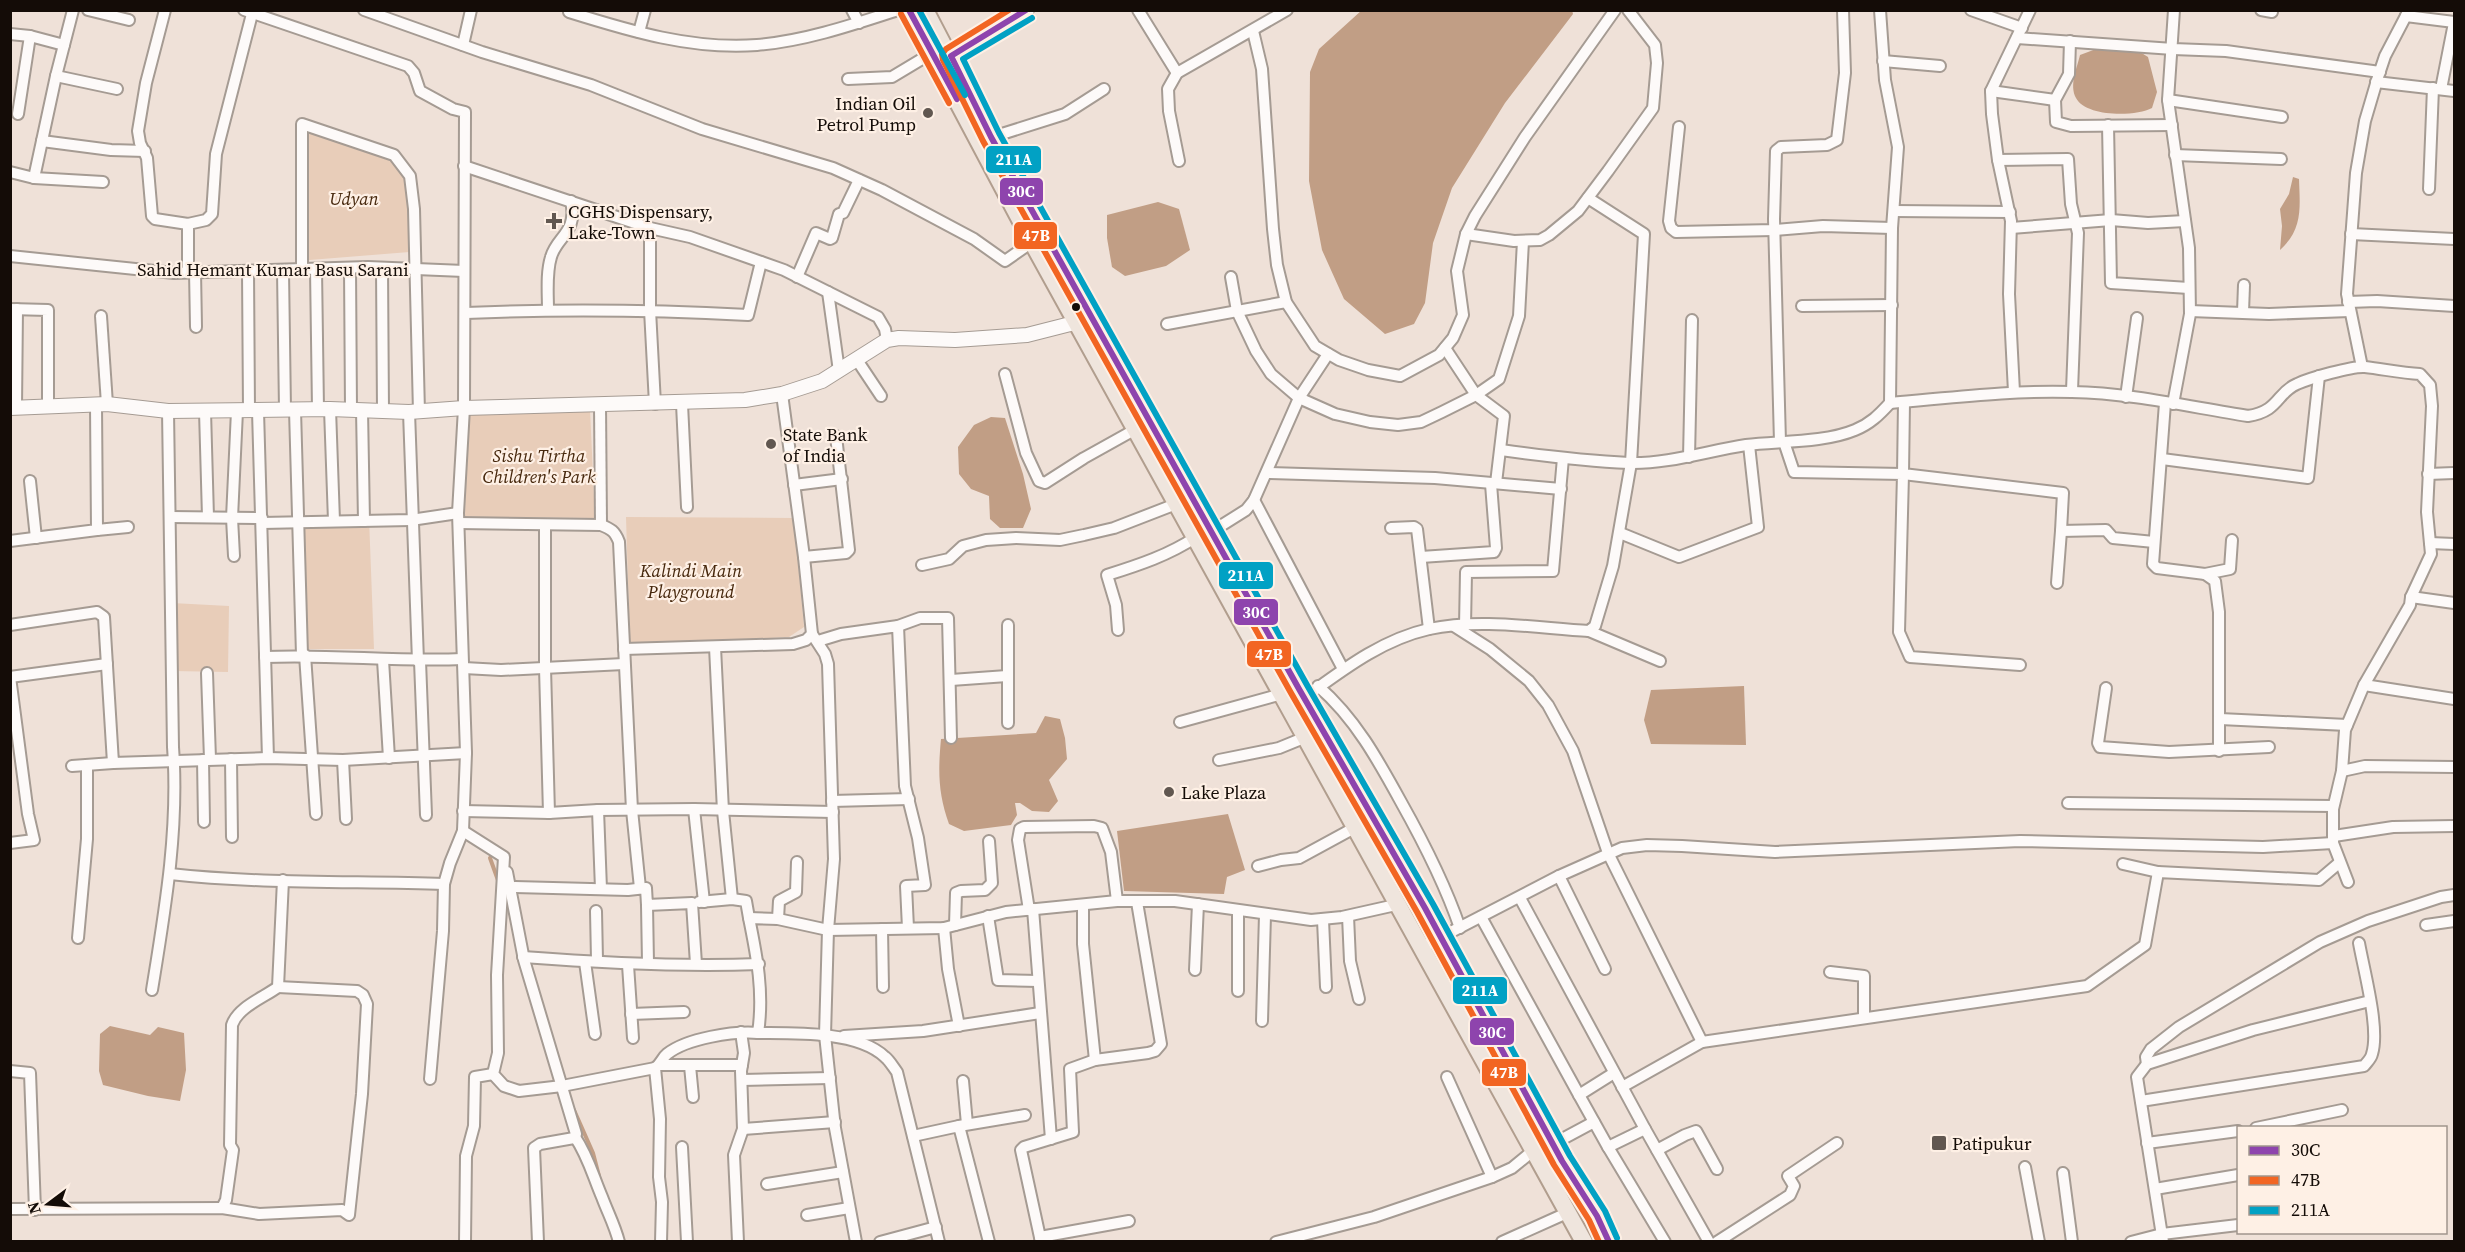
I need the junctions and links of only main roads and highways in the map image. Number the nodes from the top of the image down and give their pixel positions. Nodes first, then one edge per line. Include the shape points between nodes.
1 (909, 10) edge
2 (926, 10) edge
3 (940, 58) junction
4 (985, 139) junction
5 (1085, 320) junction
6 (1204, 535) junction
7 (1557, 1151) junction
8 (1545, 1168) junction
9 (1584, 1242) edge
10 (1609, 1242) edge

1 - 3 main road
2 - 3 main road
3 - 4 main road
4 - 5 main road
4 - 5 main road via 1032,242
5 - 6 main road
5 - 6 main road via 1176,504
6 - 7 main road via 1304,698
6 - 8 main road via 1286,701
7 - 8 main road
7 - 10 main road
8 - 9 main road

